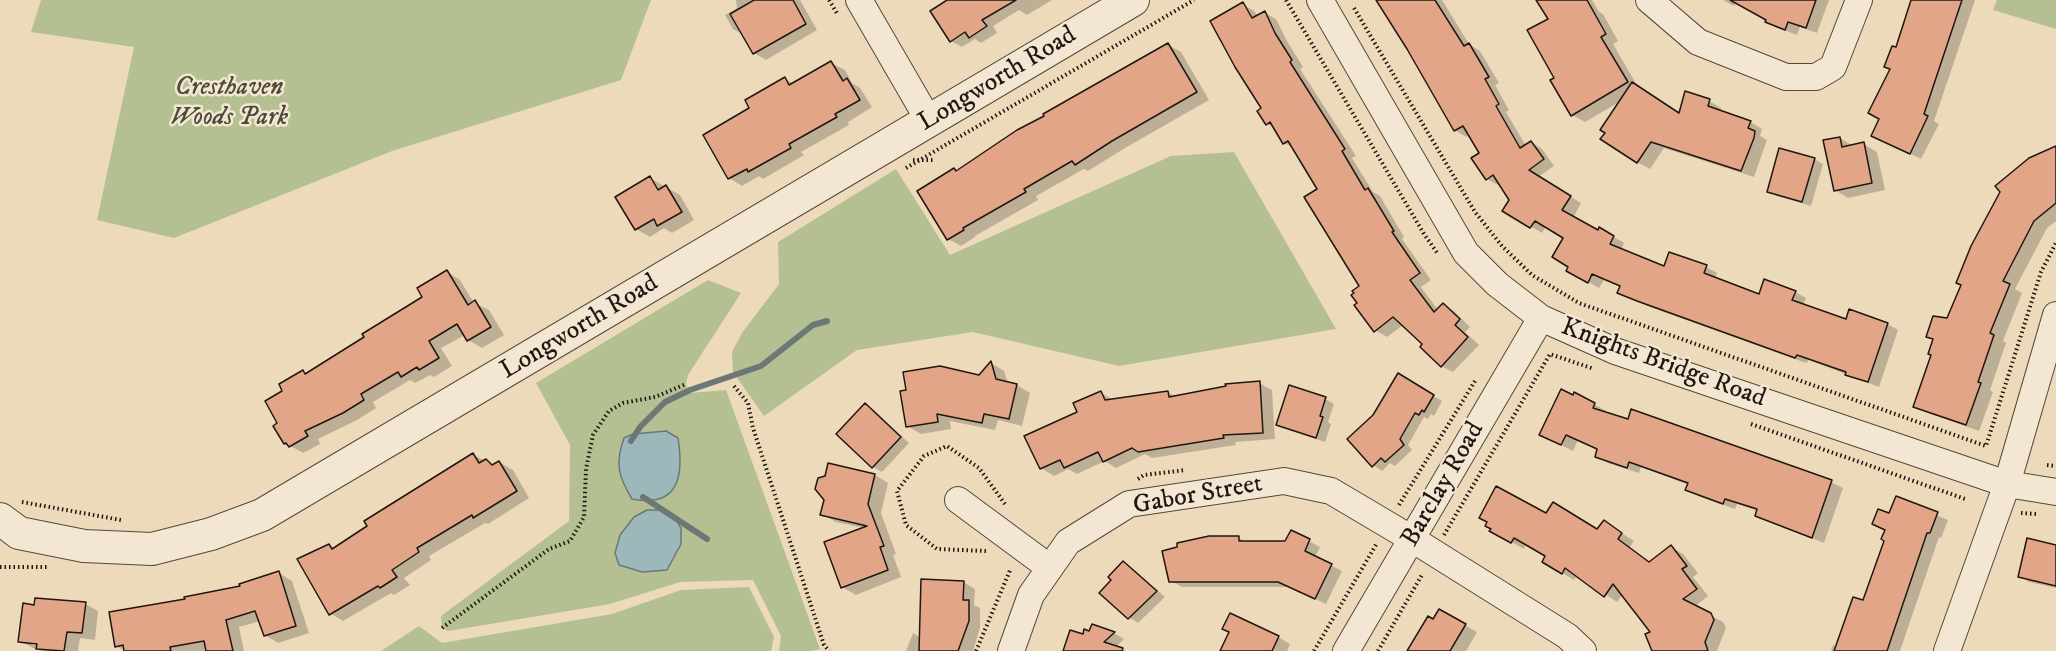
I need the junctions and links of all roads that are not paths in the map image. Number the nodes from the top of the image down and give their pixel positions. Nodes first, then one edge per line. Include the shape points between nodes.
1 (860, 0) edge
2 (1133, 0) edge
3 (1320, 0) edge
4 (1649, 0) edge
5 (1859, 0) edge
6 (929, 122) junction
7 (2056, 315) edge
8 (1541, 318) junction
9 (2007, 484) junction
10 (2056, 492) edge
11 (957, 500) dead end
12 (0, 519) edge
13 (1412, 539) junction
14 (1050, 568) junction
15 (1011, 651) edge
16 (1346, 651) edge
17 (1583, 651) edge
18 (1947, 651) edge

1 - 6 street
2 - 6 street, Longworth Road
3 - 8 street, Knights Bridge Road via 1466,253 1497,284
4 - 5 street via 1698,42 1786,78 1816,77 1833,67
6 - 12 street, Longworth Road via 262,515 211,534 152,549 73,544 19,533
7 - 9 street
8 - 9 street, Knights Bridge Road via 1615,351
8 - 13 street, Barclay Road
9 - 10 street, Knights Bridge Road
9 - 18 street
11 - 14 street
13 - 14 street, Gabor Street via 1331,491 1284,482 1130,504 1068,542
13 - 16 street, Barclay Road
13 - 17 street, Gabor Street via 1567,636
14 - 15 street, Gabor Street via 1031,595

